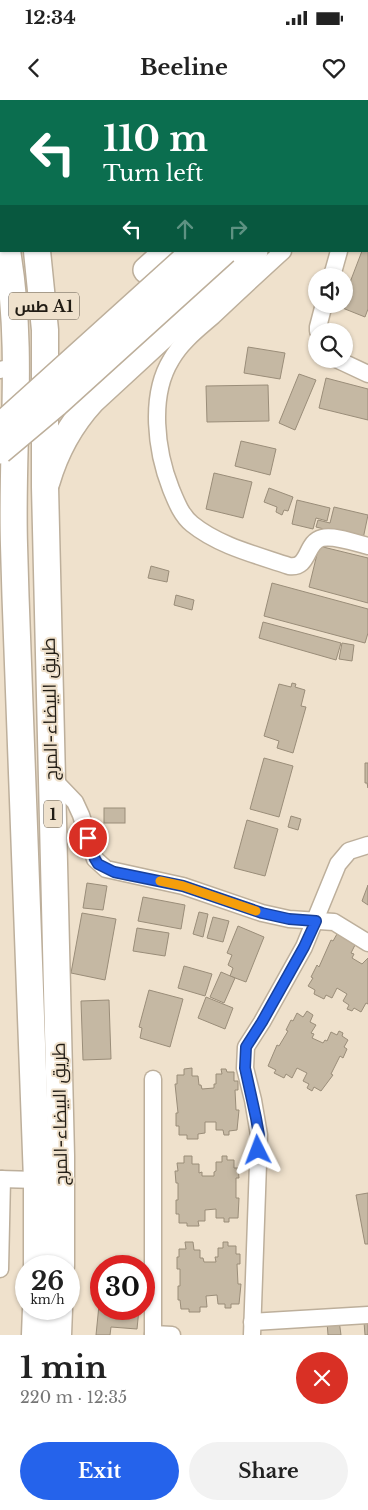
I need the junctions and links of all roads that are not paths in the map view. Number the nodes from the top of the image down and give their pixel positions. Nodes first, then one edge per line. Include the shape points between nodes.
1 (7, 252) edge
2 (37, 252) edge
3 (165, 252) edge
4 (193, 252) edge
5 (224, 252) edge
6 (254, 252) edge
7 (282, 252) edge
8 (339, 252) edge
9 (334, 268) edge
10 (146, 270) dead end
11 (46, 361) joint
12 (353, 367) edge
13 (12, 374) edge
14 (368, 374) edge
15 (0, 405) edge
16 (0, 426) edge
17 (0, 451) edge
18 (15, 484) junction
19 (45, 487) junction
20 (7, 536) edge
21 (368, 546) edge
22 (52, 778) junction
23 (368, 844) edge
24 (316, 921) junction
25 (368, 943) edge
26 (153, 1079) dead end
27 (1, 1179) edge
28 (37, 1180) junction
29 (37, 1255) edge
30 (61, 1255) edge
31 (0, 1270) edge
32 (368, 1316) edge
33 (36, 1320) edge
34 (59, 1320) edge
35 (252, 1329) edge
36 (35, 1335) edge
37 (58, 1335) edge
38 (152, 1335) edge
39 (172, 1335) edge

1 - 13 highway, طس A1 via 14,299
2 - 11 highway, طس A1 via 44,299
3 - 10 main road
4 - 16 main road, bridge
5 - 17 main road, bridge
6 - 19 main road via 87,407 63,440
7 - 21 street via 185,341 170,360 161,383 157,418 162,465 183,514 197,528 222,542 296,567 302,564 316,540 322,538
8 - 9 street
11 - 19 highway, طريق البيضاء-المرج / 1
12 - 14 street
13 - 15 main road
13 - 18 highway, طريق البيضاء-المرج / 1
18 - 19 highway via 28,474 39,477
18 - 20 highway, طريق البيضاء-المرج / 1
19 - 22 highway, طريق البيضاء-المرج / 1
20 - 28 highway, طريق البيضاء-المرج / 1
22 - 24 street via 75,802 95,859 106,869 183,886 262,913
22 - 30 highway, طريق البيضاء-المرج / 1
23 - 24 street via 350,852 338,864
24 - 25 street via 334,922
24 - 35 street via 246,1047 245,1068 259,1135
26 - 38 street
27 - 28 street
27 - 31 street
28 - 29 highway, طريق البيضاء-المرج / 1
32 - 35 street
33 - 36 highway
34 - 37 highway
38 - 39 street

